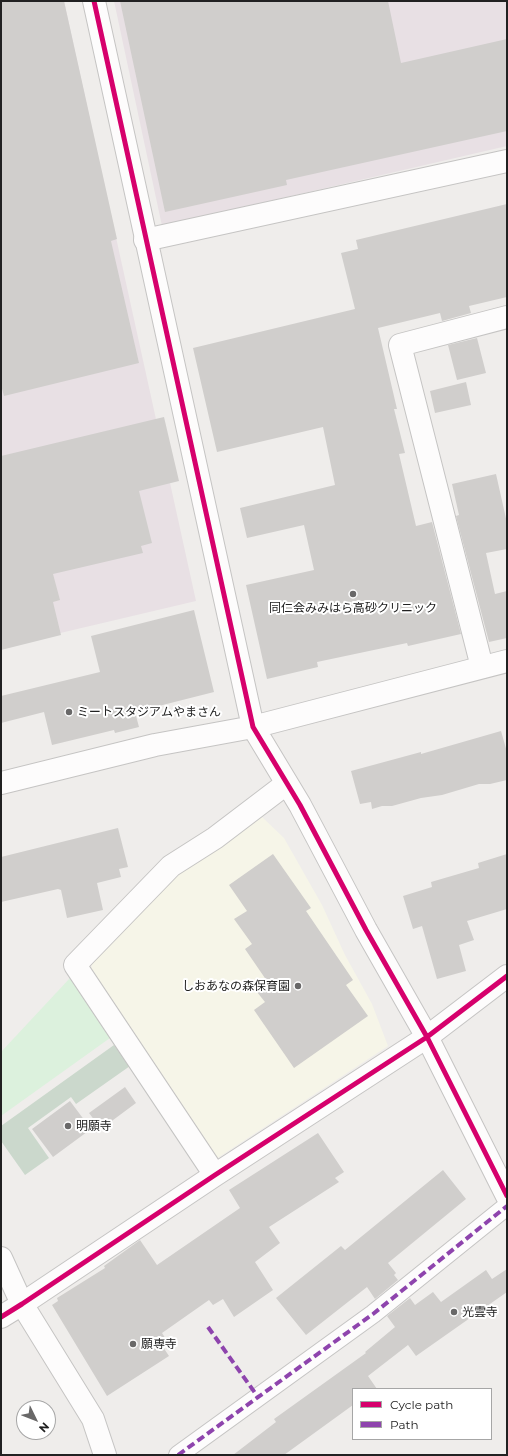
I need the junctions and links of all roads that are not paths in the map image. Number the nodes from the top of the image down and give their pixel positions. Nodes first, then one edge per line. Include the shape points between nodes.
1 (94, 1) edge
2 (507, 161) edge
3 (145, 240) junction
4 (507, 317) edge
5 (507, 661) edge
6 (482, 667) junction
7 (253, 727) junction
8 (1, 783) edge
9 (286, 784) junction
10 (507, 976) edge
11 (428, 1037) junction
12 (215, 1175) junction
13 (507, 1196) edge
14 (507, 1206) edge
15 (1, 1258) edge
16 (22, 1304) junction
17 (1, 1316) edge
18 (105, 1455) edge
19 (178, 1455) edge

1 - 3 street
2 - 3 street
3 - 7 street
4 - 6 street via 400,345
5 - 6 street
6 - 7 street
7 - 8 street via 155,745
7 - 9 street
9 - 11 street
9 - 12 street via 215,838 171,866 75,965
10 - 11 street
11 - 12 street
11 - 13 street
12 - 16 street
14 - 19 street via 373,1314
15 - 16 street
16 - 17 street
16 - 18 street via 93,1420

